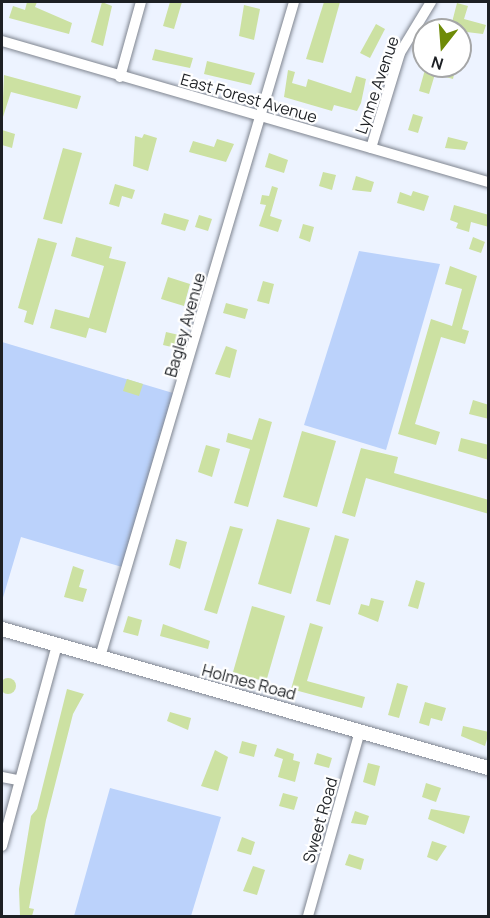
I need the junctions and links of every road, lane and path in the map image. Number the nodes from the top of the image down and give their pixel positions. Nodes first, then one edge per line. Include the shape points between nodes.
1 (141, 2) edge
2 (294, 2) edge
3 (431, 2) edge
4 (2, 42) edge
5 (120, 77) junction
6 (257, 116) junction
7 (371, 148) junction
8 (489, 182) edge
9 (2, 629) edge
10 (57, 645) junction
11 (100, 657) junction
12 (360, 731) junction
13 (489, 768) edge
14 (2, 777) edge
15 (17, 780) junction
16 (2, 846) edge
17 (308, 916) edge

1 - 5 street
2 - 6 street, Bagley Avenue via 265,105
3 - 7 street, Lynne Avenue via 400,53
4 - 5 street, East Forest Avenue
5 - 6 street, East Forest Avenue
6 - 7 street, East Forest Avenue
6 - 11 street, Bagley Avenue via 182,391
7 - 8 street, East Forest Avenue
9 - 10 main road, Holmes Road
10 - 11 main road, Holmes Road
10 - 15 street
11 - 12 main road, Holmes Road
12 - 13 main road, Holmes Road
12 - 17 street, Sweet Road
14 - 15 street
15 - 16 street

